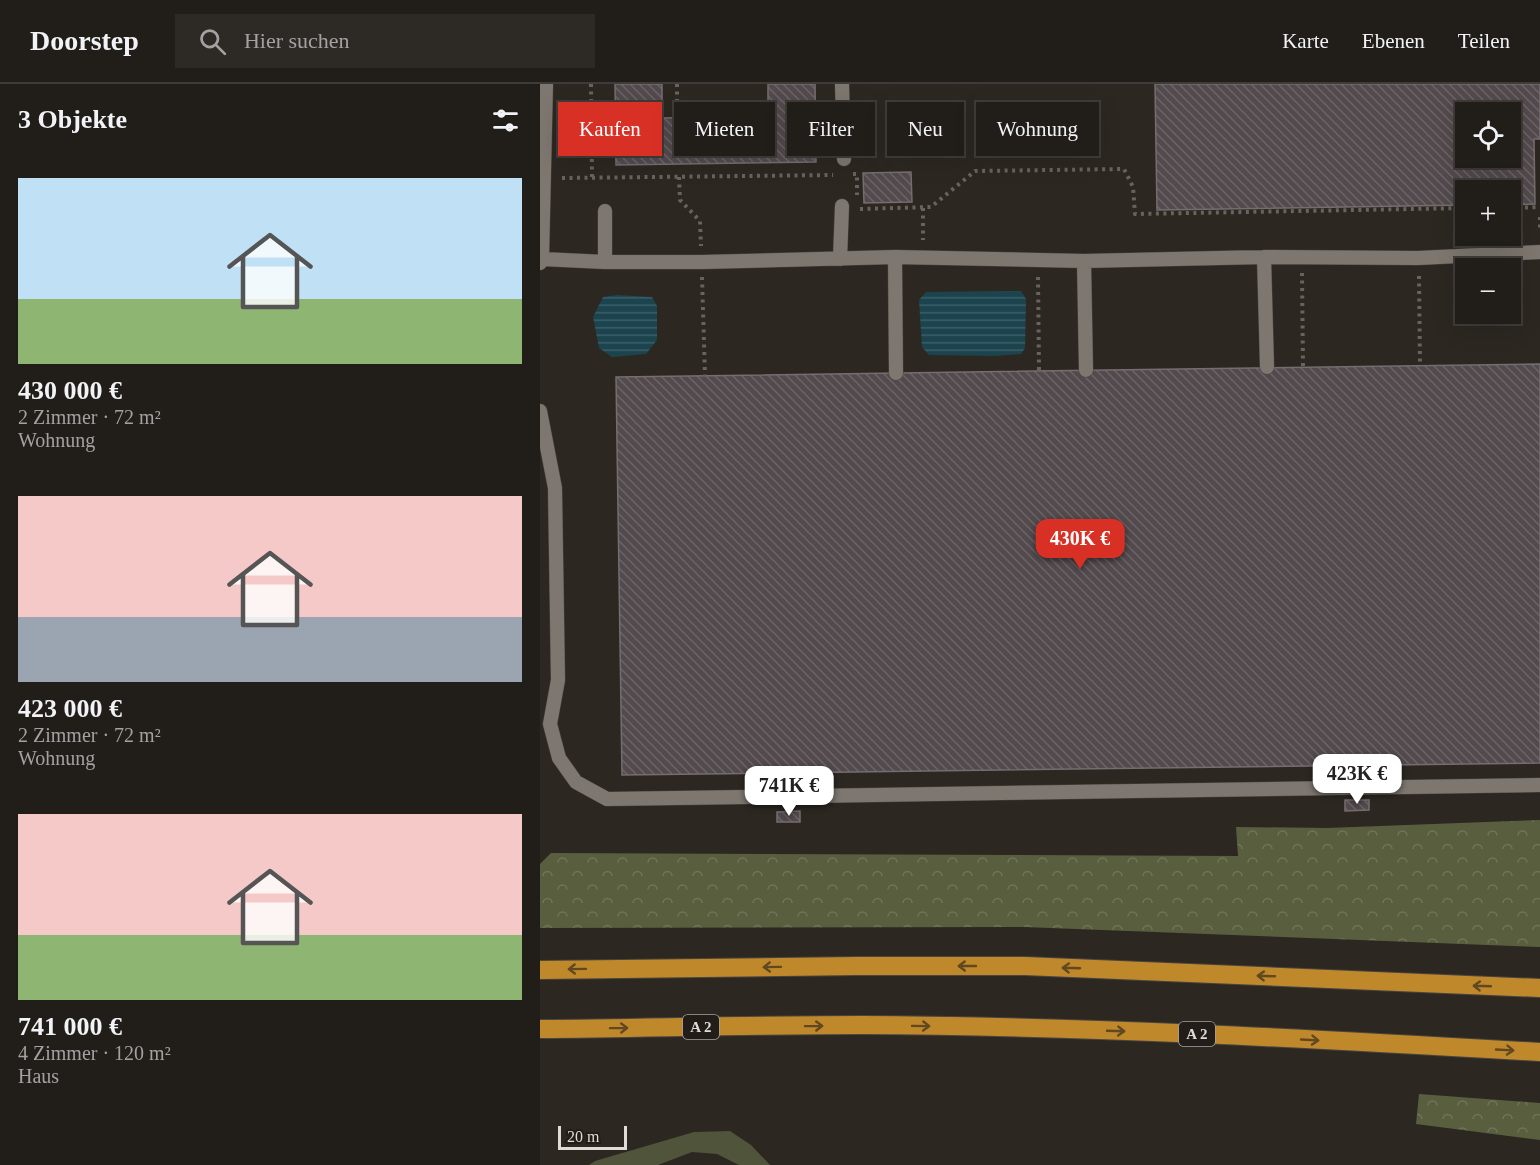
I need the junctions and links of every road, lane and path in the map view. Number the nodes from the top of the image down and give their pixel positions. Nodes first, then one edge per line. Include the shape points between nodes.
1 (546, 84) edge
2 (591, 84) edge
3 (677, 84) edge
4 (842, 84) edge
5 (677, 102) edge
6 (844, 159) dead end
7 (845, 174) dead end
8 (833, 175) dead end
9 (542, 178) junction
10 (592, 178) junction
11 (857, 198) dead end
12 (842, 206) dead end
13 (1540, 207) edge
14 (923, 208) junction
15 (1455, 208) edge
16 (1521, 208) edge
17 (858, 209) dead end
18 (605, 211) dead end
19 (1540, 217) edge
20 (1540, 231) edge
21 (1540, 252) edge
22 (896, 257) junction
23 (1264, 257) junction
24 (1302, 258) junction
25 (1418, 258) junction
26 (840, 259) junction
27 (924, 259) junction
28 (541, 261) edge
29 (1084, 261) junction
30 (605, 262) junction
31 (1038, 276) dead end
32 (1420, 365) dead end
33 (1267, 367) dead end
34 (1303, 367) dead end
35 (1086, 370) dead end
36 (1039, 371) dead end
37 (897, 373) dead end
38 (540, 411) edge
39 (545, 724) edge
40 (1540, 785) edge
41 (540, 970) edge
42 (1540, 988) edge
43 (540, 1029) edge
44 (1537, 1053) edge

1 - 9 lane
2 - 10 path
3 - 5 path
4 - 6 lane
7 - 11 path via 857,174
8 - 10 path
9 - 10 path
9 - 28 lane
12 - 26 lane
13 - 16 path
14 - 15 path via 931,207 975,171 1124,169 1133,187 1135,214
14 - 17 path
14 - 27 path
18 - 30 lane
19 - 20 path
21 - 25 lane
22 - 26 lane
22 - 27 lane
22 - 37 lane
23 - 24 lane
23 - 29 lane
23 - 33 lane
24 - 25 lane
24 - 34 path
25 - 32 path
26 - 30 lane
27 - 29 lane
28 - 30 lane
29 - 35 lane
31 - 36 path
38 - 39 lane via 555,488 558,680
39 - 40 lane via 558,758 576,782 607,799
42 -> 41 highway via 1025,966
43 -> 44 highway, A 2 via 862,1025 1039,1028

